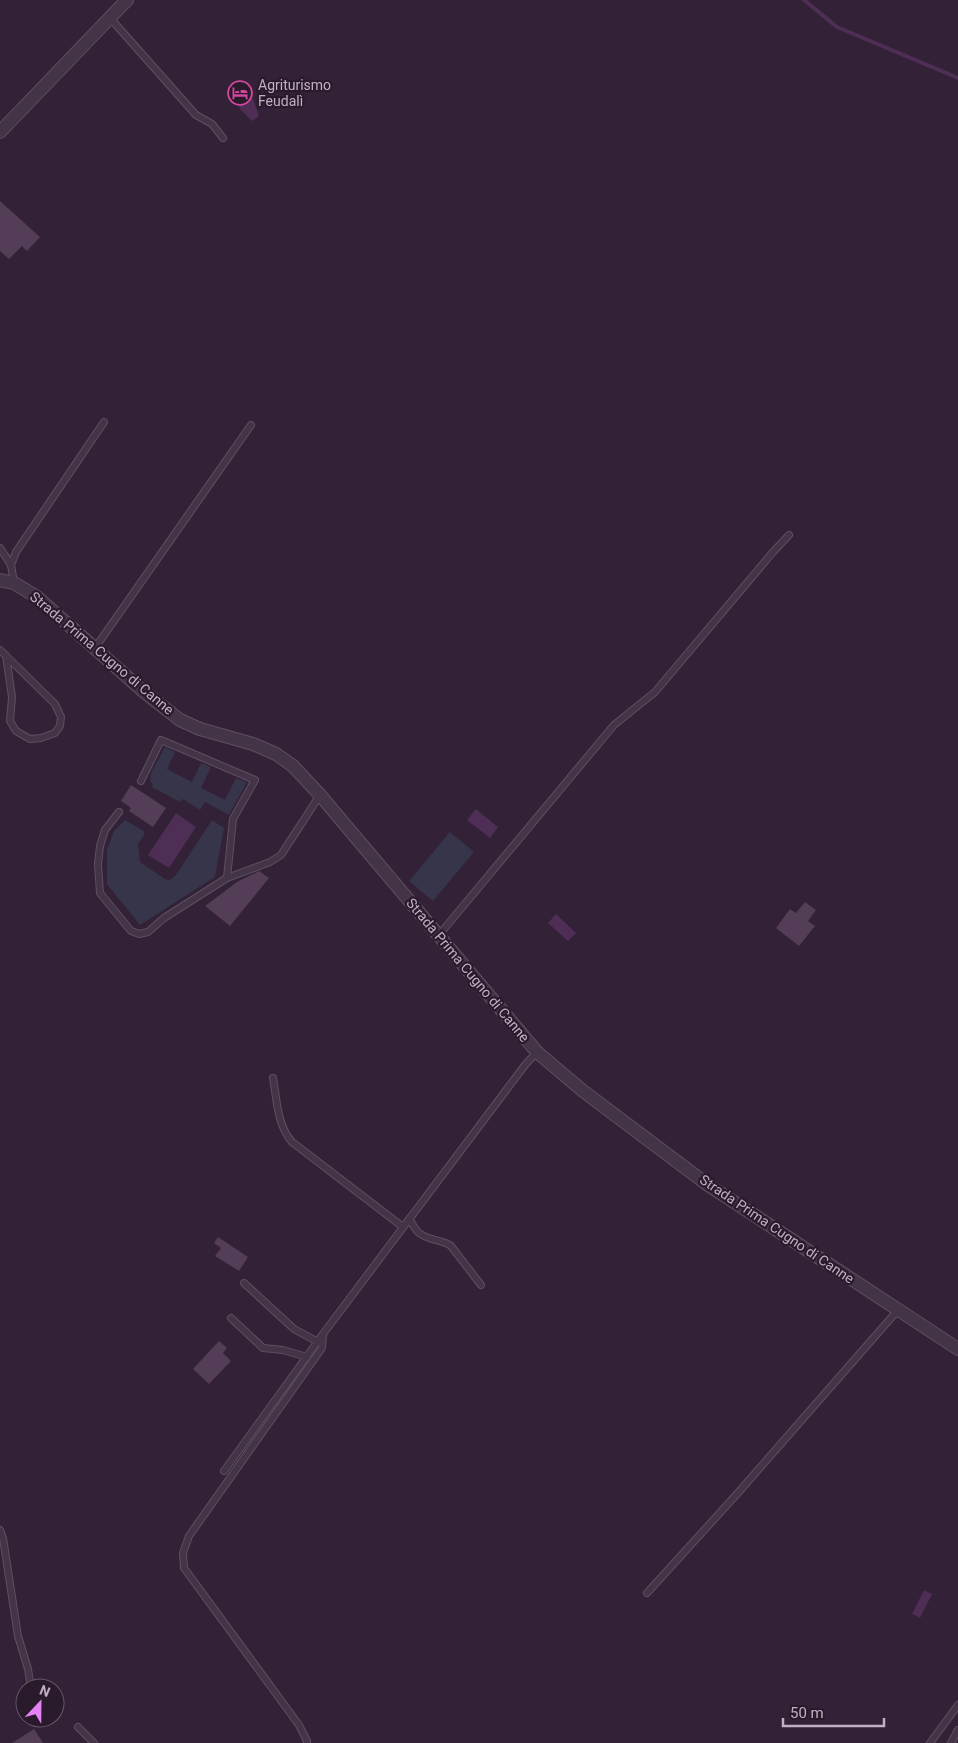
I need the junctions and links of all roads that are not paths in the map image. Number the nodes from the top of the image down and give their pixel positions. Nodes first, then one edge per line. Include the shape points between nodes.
1 (127, 0) edge
2 (110, 18) junction
3 (0, 132) edge
4 (223, 138) dead end
5 (104, 422) dead end
6 (251, 425) dead end
7 (790, 535) dead end
8 (0, 548) edge
9 (11, 566) junction
10 (0, 580) edge
11 (14, 583) junction
12 (95, 648) junction
13 (0, 650) edge
14 (6, 656) junction
15 (141, 781) dead end
16 (320, 795) junction
17 (119, 812) dead end
18 (227, 878) junction
19 (439, 935) junction
20 (537, 1052) junction
21 (273, 1078) dead end
22 (409, 1219) junction
23 (403, 1227) junction
24 (244, 1283) dead end
25 (481, 1285) dead end
26 (898, 1310) junction
27 (231, 1318) dead end
28 (323, 1334) junction
29 (318, 1342) junction
30 (958, 1349) edge
31 (307, 1357) junction
32 (224, 1471) dead end
33 (0, 1530) edge
34 (646, 1593) dead end
35 (29, 1678) edge
36 (958, 1705) edge
37 (78, 1727) dead end
38 (958, 1730) edge
39 (94, 1743) edge
40 (307, 1743) edge
41 (930, 1743) edge
42 (951, 1743) edge

1 - 2 street
2 - 3 street
2 - 4 lane via 196,115 212,124
5 - 9 lane via 16,552
6 - 12 lane
7 - 19 lane via 655,692 614,725
8 - 9 lane
9 - 11 lane
10 - 11 street, Strada Prima Cugno di Canne
11 - 12 street, Strada Prima Cugno di Canne via 37,597
12 - 16 street, Strada Prima Cugno di Canne via 180,720 276,754 293,766
13 - 14 lane
14 - 14 lane via 12,697 10,721 16,731 30,738 55,733 61,717 55,704
15 - 18 lane via 161,740 255,780 233,819
16 - 18 lane via 281,855
16 - 19 street, Strada Prima Cugno di Canne
17 - 18 lane via 105,830 100,846 100,893 131,931 139,934 148,932 164,918
19 - 20 street, Strada Prima Cugno di Canne
20 - 22 lane
20 - 26 street, Strada Prima Cugno di Canne via 583,1091 708,1185
21 - 23 lane via 280,1122 292,1142
22 - 23 lane
22 - 25 lane via 418,1232 451,1246
23 - 28 lane
24 - 29 lane via 294,1329
26 - 30 street, Strada Prima Cugno di Canne
26 - 34 lane
27 - 31 lane via 263,1348
28 - 29 lane
28 - 40 lane via 322,1348 189,1536 183,1553 184,1568 299,1725
29 - 31 lane
31 - 32 lane
33 - 35 lane via 18,1636
36 - 41 lane
37 - 39 lane
38 - 42 lane

